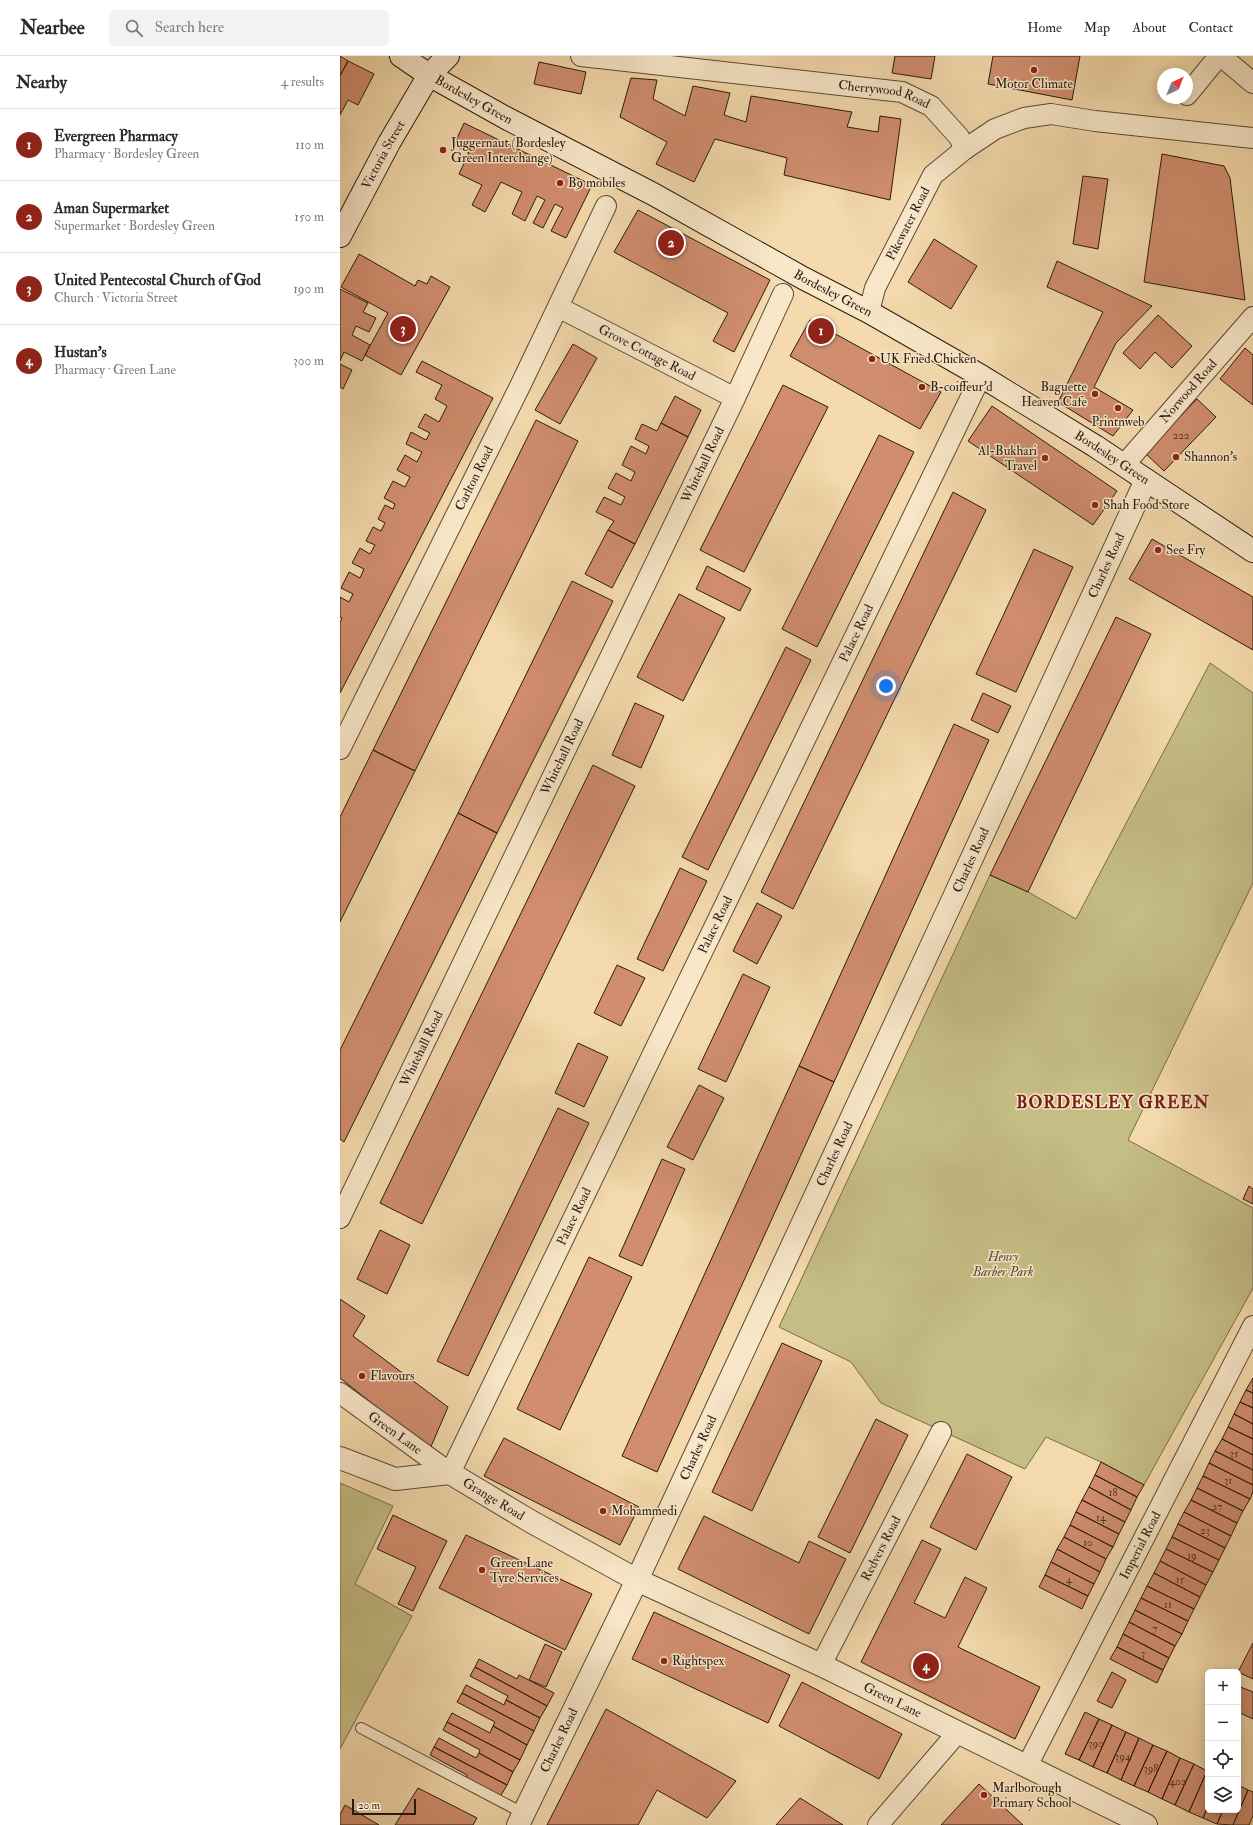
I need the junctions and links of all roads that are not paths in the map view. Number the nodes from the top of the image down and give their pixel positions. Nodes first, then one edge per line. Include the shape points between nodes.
1 (400, 56) edge
2 (448, 56) edge
3 (581, 56) edge
4 (1220, 56) edge
5 (429, 75) junction
6 (1253, 83) edge
7 (1193, 88) edge
8 (1253, 138) edge
9 (965, 149) junction
10 (606, 206) dead end
11 (340, 236) edge
12 (783, 294) dead end
13 (558, 307) junction
14 (869, 312) junction
15 (1253, 318) edge
16 (981, 376) junction
17 (735, 398) junction
18 (1124, 464) junction
19 (1146, 480) junction
20 (1253, 551) edge
21 (340, 749) edge
22 (340, 1218) edge
23 (1253, 1326) edge
24 (340, 1393) edge
25 (941, 1432) dead end
26 (340, 1458) edge
27 (450, 1473) junction
28 (637, 1580) junction
29 (821, 1665) junction
30 (361, 1728) dead end
31 (958, 1732) junction
32 (1027, 1766) junction
33 (520, 1819) edge
34 (878, 1825) edge
35 (1146, 1825) edge

1 - 5 street, Bordesley Green
2 - 5 street, Victoria Street
3 - 9 street, Cherrywood Road via 902,92 932,106 959,137
4 - 6 street
4 - 7 street
5 - 11 street, Victoria Street via 389,143
5 - 14 street, Bordesley Green
8 - 9 street via 1050,114 1024,118 995,129
9 - 14 street, Pikewater Road via 933,175 875,288
10 - 13 street, Carlton Road
12 - 17 street, Whitehall Road
13 - 17 street, Grove Cottage Road
13 - 21 street, Carlton Road
14 - 16 street, Bordesley Green
15 - 18 street, Norwood Road
16 - 18 street, Bordesley Green
16 - 27 street, Palace Road
17 - 22 street, Whitehall Road
18 - 19 street, Bordesley Green
19 - 20 street, Bordesley Green
19 - 28 street, Charles Road
23 - 32 street, Imperial Road
24 - 27 street, Green Lane
25 - 29 street, Redvers Road
26 - 27 street, Grange Road via 394,1479
27 - 28 street, Grange Road
28 - 29 street, Green Lane
28 - 33 street, Charles Road
29 - 31 street, Green Lane
30 - 33 lane
31 - 32 street, Green Lane
31 - 34 street
32 - 35 street, Green Lane

